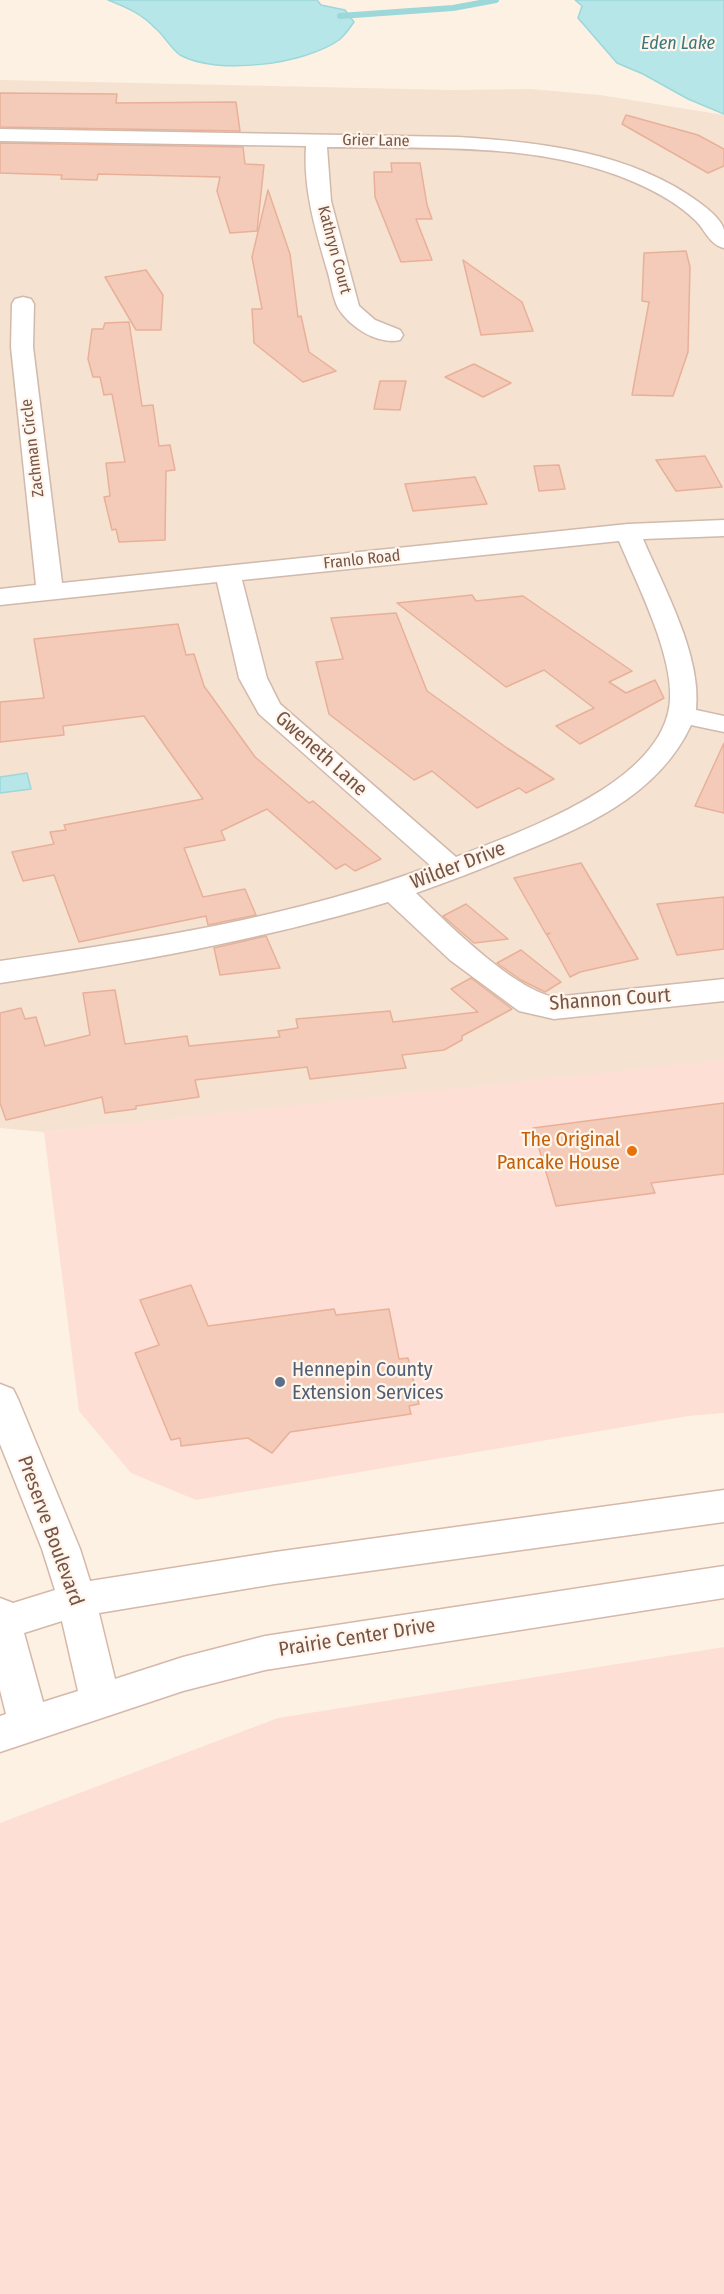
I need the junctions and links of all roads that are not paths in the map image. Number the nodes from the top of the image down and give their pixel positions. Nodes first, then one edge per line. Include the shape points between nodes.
1 (0, 135) edge
2 (317, 140) junction
3 (724, 242) edge
4 (23, 304) dead end
5 (392, 335) dead end
6 (724, 528) edge
7 (628, 532) junction
8 (228, 574) junction
9 (50, 592) junction
10 (0, 597) edge
11 (682, 715) junction
12 (724, 724) edge
13 (452, 869) junction
14 (394, 890) junction
15 (0, 972) edge
16 (724, 990) edge
17 (0, 1399) edge
18 (724, 1506) edge
19 (724, 1582) edge
20 (77, 1600) junction
21 (1, 1620) edge
22 (100, 1701) junction
23 (15, 1729) edge

1 - 2 street, Grier Lane
2 - 3 street, Grier Lane via 505,145 593,161 668,191 696,210
2 - 5 street, Kathryn Court via 317,186 348,306 355,318 370,328
4 - 9 street, Zachman Circle via 22,347
6 - 7 street, Franlo Road
7 - 8 street, Franlo Road
7 - 11 street, Wilder Drive via 681,667 685,691
8 - 9 street, Franlo Road
8 - 13 street, Gweneth Lane via 253,678 269,708
9 - 10 street, Franlo Road
11 - 12 street
11 - 13 street, Wilder Drive via 668,745 619,793 538,835
13 - 14 street, Wilder Drive
14 - 15 street, Wilder Drive via 260,925 131,952
14 - 16 street, Shannon Court via 461,953 530,1003 554,1008
17 - 20 street, Preserve Boulevard via 61,1549
18 - 20 street via 275,1568
19 - 22 street, Prairie Center Drive via 265,1653
20 - 21 street
20 - 22 street, Preserve Boulevard
21 - 23 street
22 - 23 street, Prairie Center Drive

